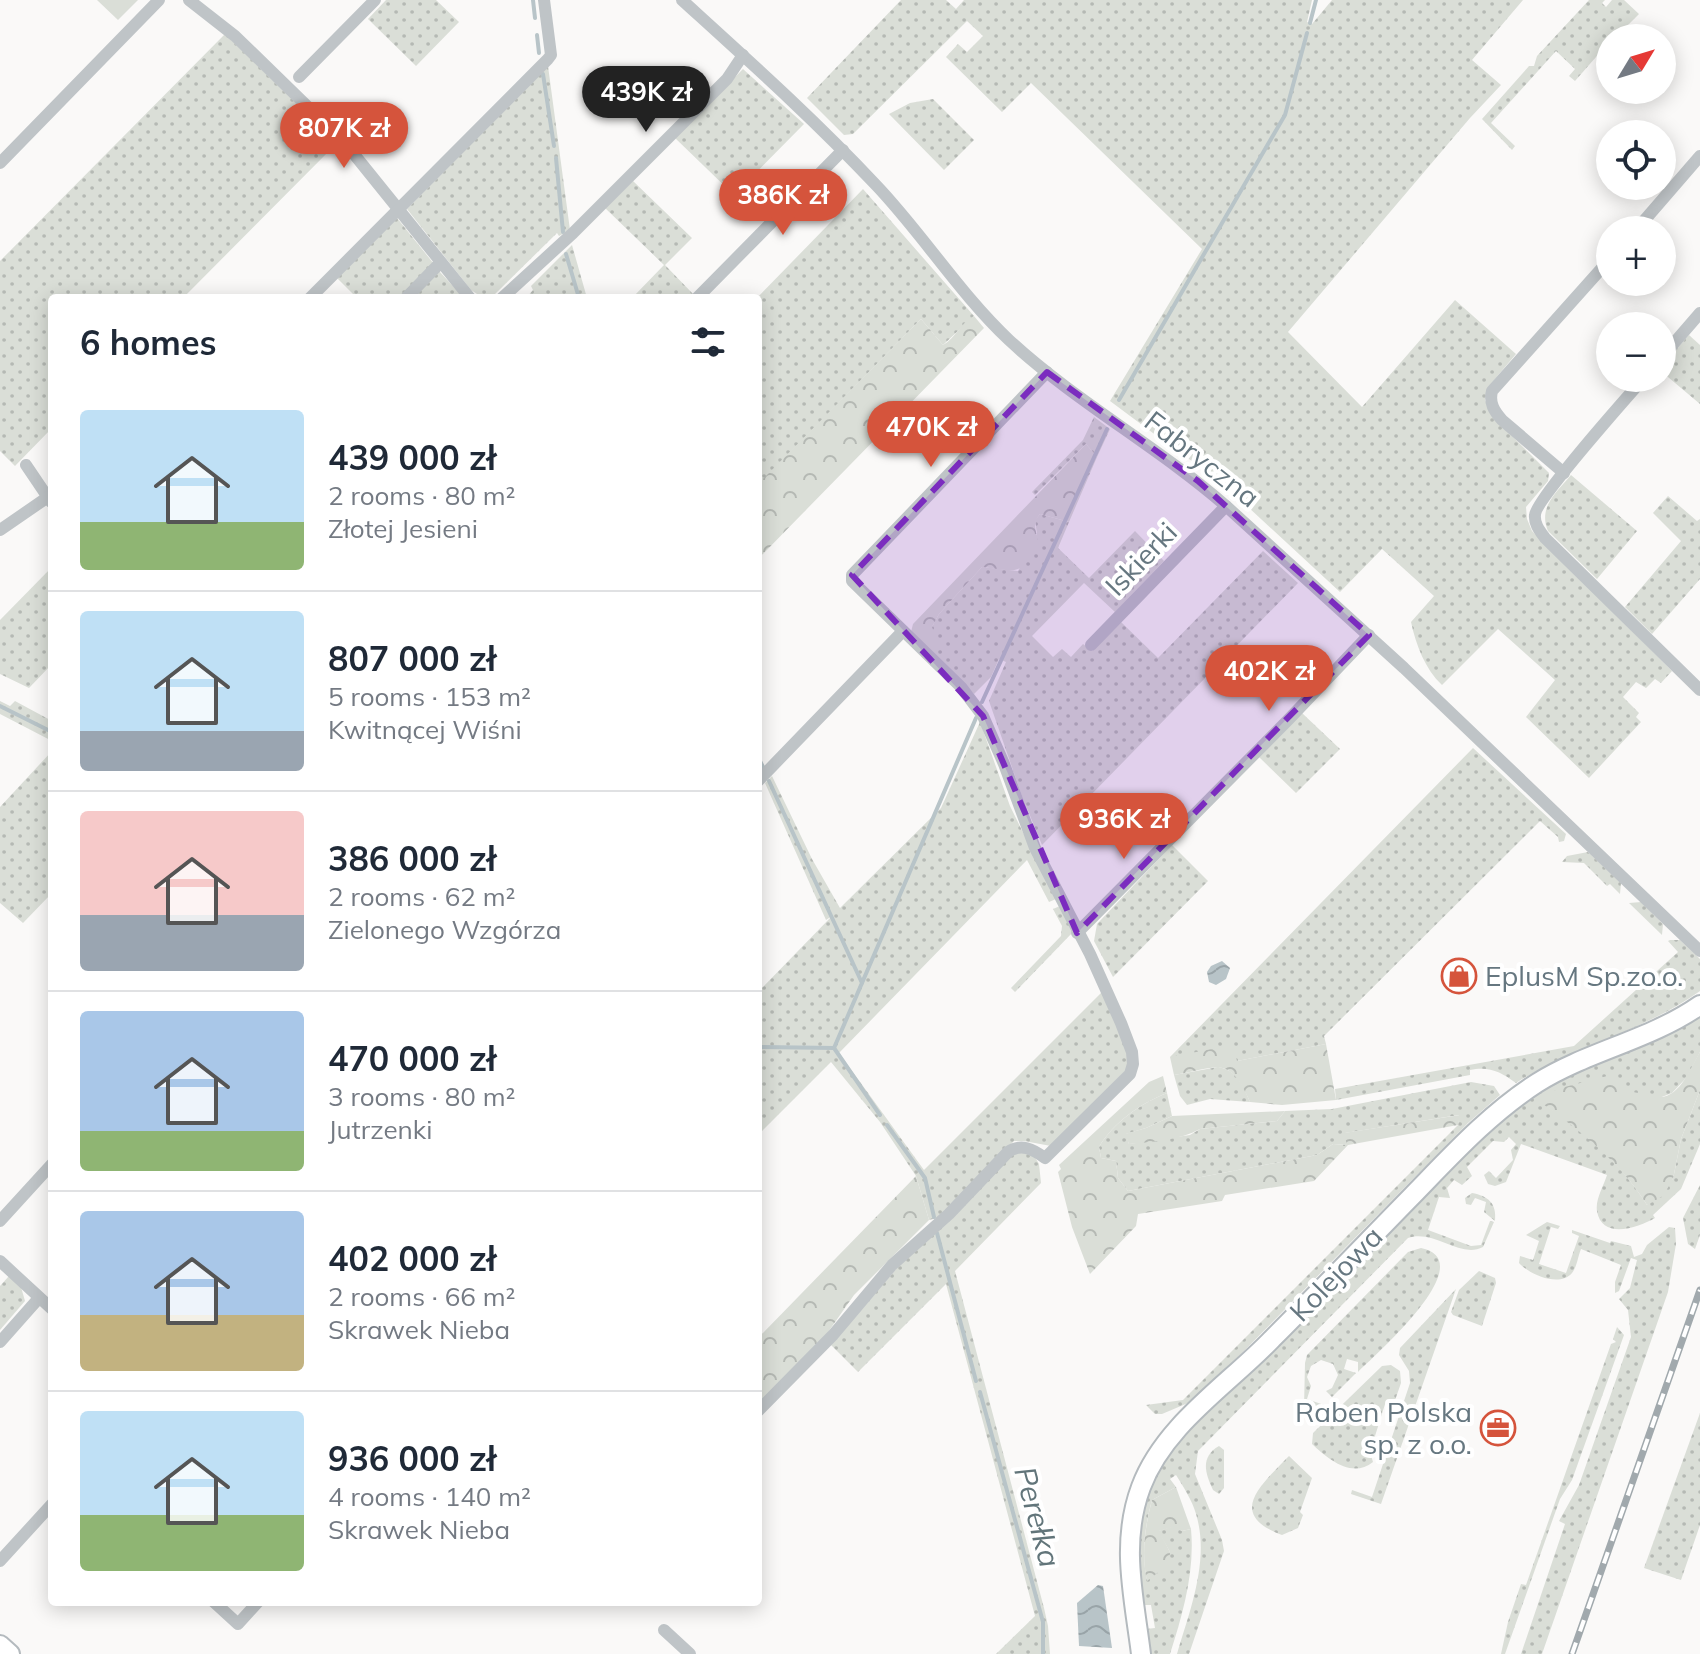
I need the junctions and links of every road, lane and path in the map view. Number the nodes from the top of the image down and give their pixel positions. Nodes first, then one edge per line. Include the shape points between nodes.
1 (159, 0) edge
2 (189, 0) edge
3 (375, 0) edge
4 (544, 0) edge
5 (682, 0) edge
6 (743, 55) junction
7 (299, 77) dead end
8 (843, 150) junction
9 (1700, 156) edge
10 (0, 163) edge
11 (399, 209) junction
12 (1648, 216) edge
13 (440, 263) junction
14 (1596, 275) edge
15 (314, 294) edge
16 (410, 294) edge
17 (467, 294) edge
18 (506, 294) edge
19 (701, 294) edge
20 (1700, 313) edge
21 (1676, 341) edge
22 (1047, 372) junction
23 (1632, 392) edge
24 (26, 465) dead end
25 (1564, 473) junction
26 (48, 497) edge
27 (48, 501) edge
28 (1226, 506) junction
29 (0, 530) edge
30 (903, 631) junction
31 (1369, 635) junction
32 (1091, 645) dead end
33 (1700, 690) edge
34 (762, 777) edge
35 (1077, 933) junction
36 (1700, 951) edge
37 (1700, 1005) edge
38 (48, 1168) edge
39 (0, 1221) edge
40 (0, 1261) edge
41 (39, 1298) junction
42 (48, 1306) edge
43 (0, 1342) edge
44 (762, 1407) edge
45 (48, 1508) edge
46 (0, 1561) edge
47 (218, 1606) edge
48 (254, 1606) edge
49 (664, 1630) dead end
50 (0, 1645) edge
51 (10, 1654) edge
52 (690, 1654) edge
53 (1141, 1654) edge

1 - 10 street
2 - 11 street via 235,36 337,135
3 - 7 street
4 - 11 street via 551,55
5 - 6 street, Fabryczna
6 - 8 street, Fabryczna
6 - 18 street via 727,79
8 - 19 street
8 - 22 street, Fabryczna via 990,321
9 - 12 street
11 - 13 street
11 - 15 street
13 - 16 street
13 - 17 street
14 - 25 street via 1491,397 1502,420
20 - 21 street
22 - 28 street, Fabryczna
22 - 30 street via 852,575 856,586
23 - 25 street
24 - 26 street
25 - 33 street via 1536,508 1545,538
27 - 29 street
28 - 31 street, Fabryczna
28 - 32 street, Iskierki
30 - 34 street
30 - 35 street via 983,716 1035,848
31 - 35 street
31 - 36 street, Fabryczna
35 - 44 street via 1132,1052 1130,1074 1045,1158 1034,1149 1013,1148 892,1265
37 - 53 street, Kolejowa via 1664,1027 1547,1077 1496,1113 1176,1431 1146,1476 1131,1524 1129,1573
38 - 39 street
40 - 41 street
41 - 42 street
41 - 43 street
45 - 46 street
47 - 48 street via 238,1624
49 - 52 street
50 - 51 street

